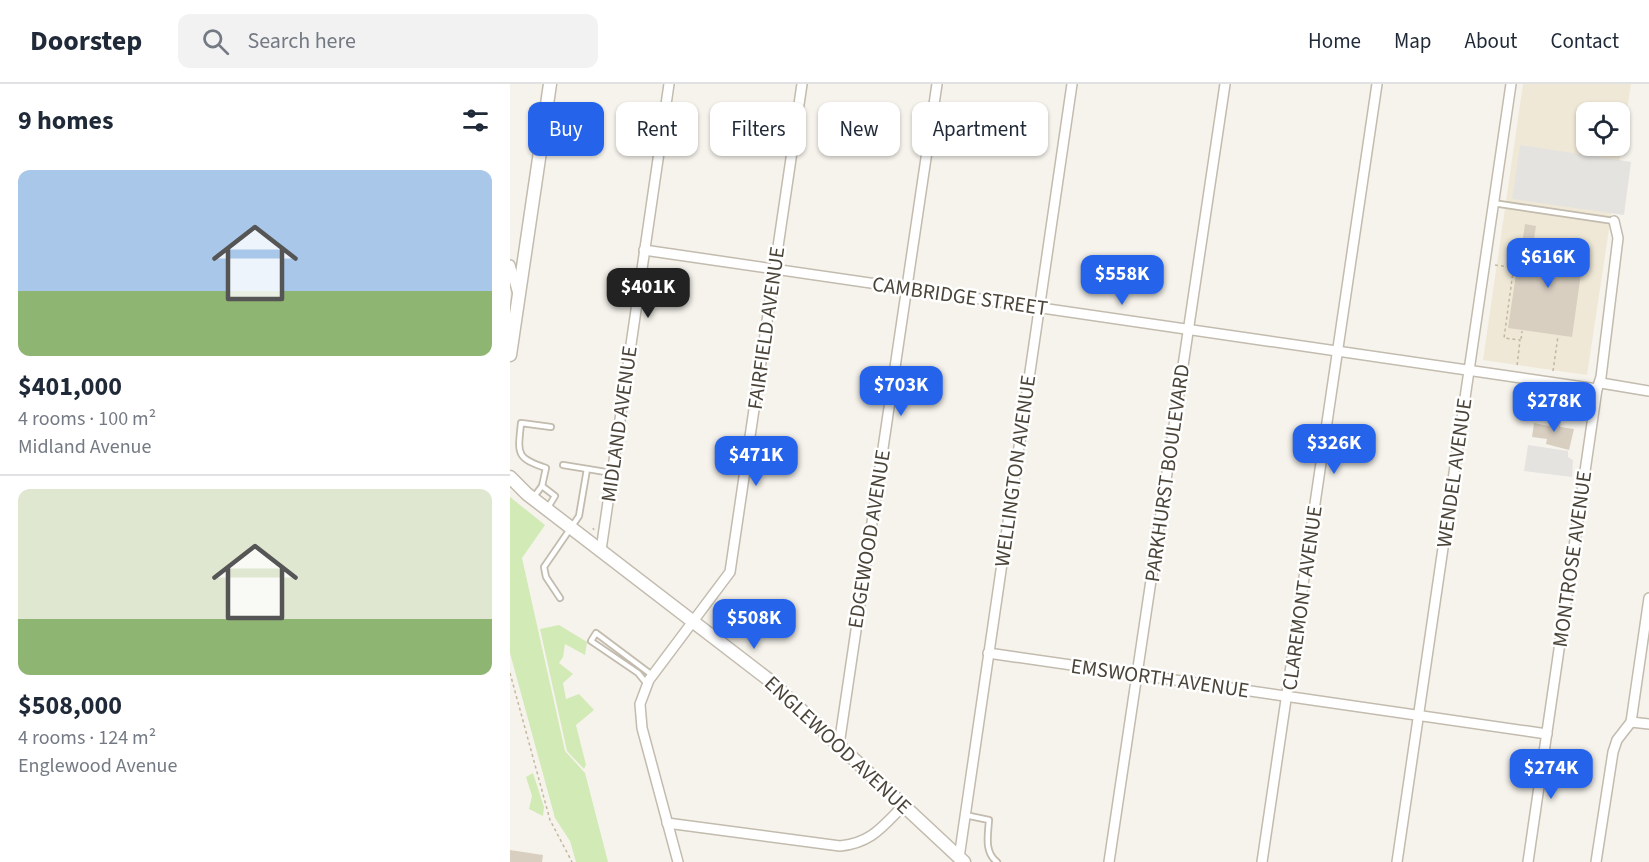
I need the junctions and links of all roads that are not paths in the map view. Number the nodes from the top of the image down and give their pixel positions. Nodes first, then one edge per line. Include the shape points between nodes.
1 (550, 84) edge
2 (669, 84) edge
3 (801, 84) edge
4 (937, 84) edge
5 (1072, 84) edge
6 (1225, 84) edge
7 (1377, 84) edge
8 (1511, 84) edge
9 (1494, 203) junction
10 (1614, 221) joint
11 (644, 250) junction
12 (510, 265) edge
13 (774, 269) junction
14 (907, 288) junction
15 (519, 296) junction
16 (1039, 308) junction
17 (1188, 330) junction
18 (1338, 352) junction
19 (510, 355) edge
20 (1469, 369) junction
21 (1599, 386) junction
22 (1649, 391) edge
23 (551, 427) dead end
24 (563, 465) dead end
25 (587, 469) junction
26 (612, 473) junction
27 (510, 477) edge
28 (542, 486) junction
29 (533, 498) junction
30 (547, 509) junction
31 (572, 527) junction
32 (601, 550) junction
33 (560, 598) dead end
34 (1649, 598) edge
35 (693, 621) junction
36 (988, 653) junction
37 (652, 675) junction
38 (1137, 675) junction
39 (647, 684) junction
40 (1287, 697) junction
41 (1419, 716) junction
42 (1631, 722) junction
43 (1649, 724) edge
44 (1547, 734) junction
45 (839, 746) junction
46 (903, 806) junction
47 (965, 815) junction
48 (667, 823) junction
49 (962, 860) edge
50 (993, 861) edge
51 (678, 862) edge
52 (1109, 862) edge
53 (1262, 862) edge
54 (1397, 862) edge
55 (1528, 862) edge
56 (1596, 862) edge

1 - 15 street
2 - 11 street, MIDLAND AVENUE
3 - 13 street, FAIRFIELD AVENUE
4 - 14 street, EDGEWOOD AVENUE
5 - 16 street, WELLINGTON AVENUE
6 - 17 street, PARKHURST BOULEVARD
7 - 18 street, CLAREMONT AVENUE
8 - 9 street, WENDEL AVENUE
9 - 10 lane
9 - 20 street, WENDEL AVENUE
10 - 21 street, MONTROSE AVENUE via 1618,238
11 - 13 street, CAMBRIDGE STREET
11 - 26 street, MIDLAND AVENUE
12 - 15 street
13 - 14 street, CAMBRIDGE STREET
13 - 35 street, FAIRFIELD AVENUE via 730,572
14 - 16 street, CAMBRIDGE STREET
14 - 45 street, EDGEWOOD AVENUE
15 - 19 street
16 - 17 street, CAMBRIDGE STREET
16 - 36 street, WELLINGTON AVENUE
17 - 18 street, CAMBRIDGE STREET
17 - 38 street, PARKHURST BOULEVARD
18 - 20 street, CAMBRIDGE STREET
18 - 40 street, CLAREMONT AVENUE
20 - 21 street, CAMBRIDGE STREET
20 - 41 street, WENDEL AVENUE
21 - 22 street, CAMBRIDGE STREET
21 - 44 street, MONTROSE AVENUE
23 - 28 lane via 521,423 519,449 522,457 546,468
24 - 25 lane
25 - 26 lane
25 - 31 lane via 579,516
26 - 32 street, MIDLAND AVENUE
27 - 29 street, ENGLEWOOD AVENUE
28 - 29 lane
28 - 30 lane via 555,496
29 - 30 street, ENGLEWOOD AVENUE
30 - 31 street, ENGLEWOOD AVENUE
31 - 32 street, ENGLEWOOD AVENUE
31 - 33 lane via 544,567
32 - 35 street, ENGLEWOOD AVENUE
34 - 42 street
35 - 37 street, FAIRFIELD AVENUE
35 - 45 street, ENGLEWOOD AVENUE via 769,680
36 - 38 street, EMSWORTH AVENUE
36 - 47 street, WELLINGTON AVENUE
37 - 39 street, FAIRFIELD AVENUE
37 - 39 lane via 596,633 591,640
38 - 40 street, EMSWORTH AVENUE
38 - 52 street, PARKHURST BOULEVARD
39 - 48 street, FAIRFIELD AVENUE via 640,716
40 - 41 street, EMSWORTH AVENUE
40 - 53 street, CLAREMONT AVENUE
41 - 44 street, EMSWORTH AVENUE
41 - 54 street, WENDEL AVENUE
42 - 43 street
42 - 56 street via 1613,752
44 - 55 street, MONTROSE AVENUE
45 - 46 street, ENGLEWOOD AVENUE
46 - 48 street via 874,835 840,846
46 - 49 street, ENGLEWOOD AVENUE
47 - 49 street, WELLINGTON AVENUE
47 - 50 lane via 989,820 987,845
48 - 51 street, FAIRFIELD AVENUE

